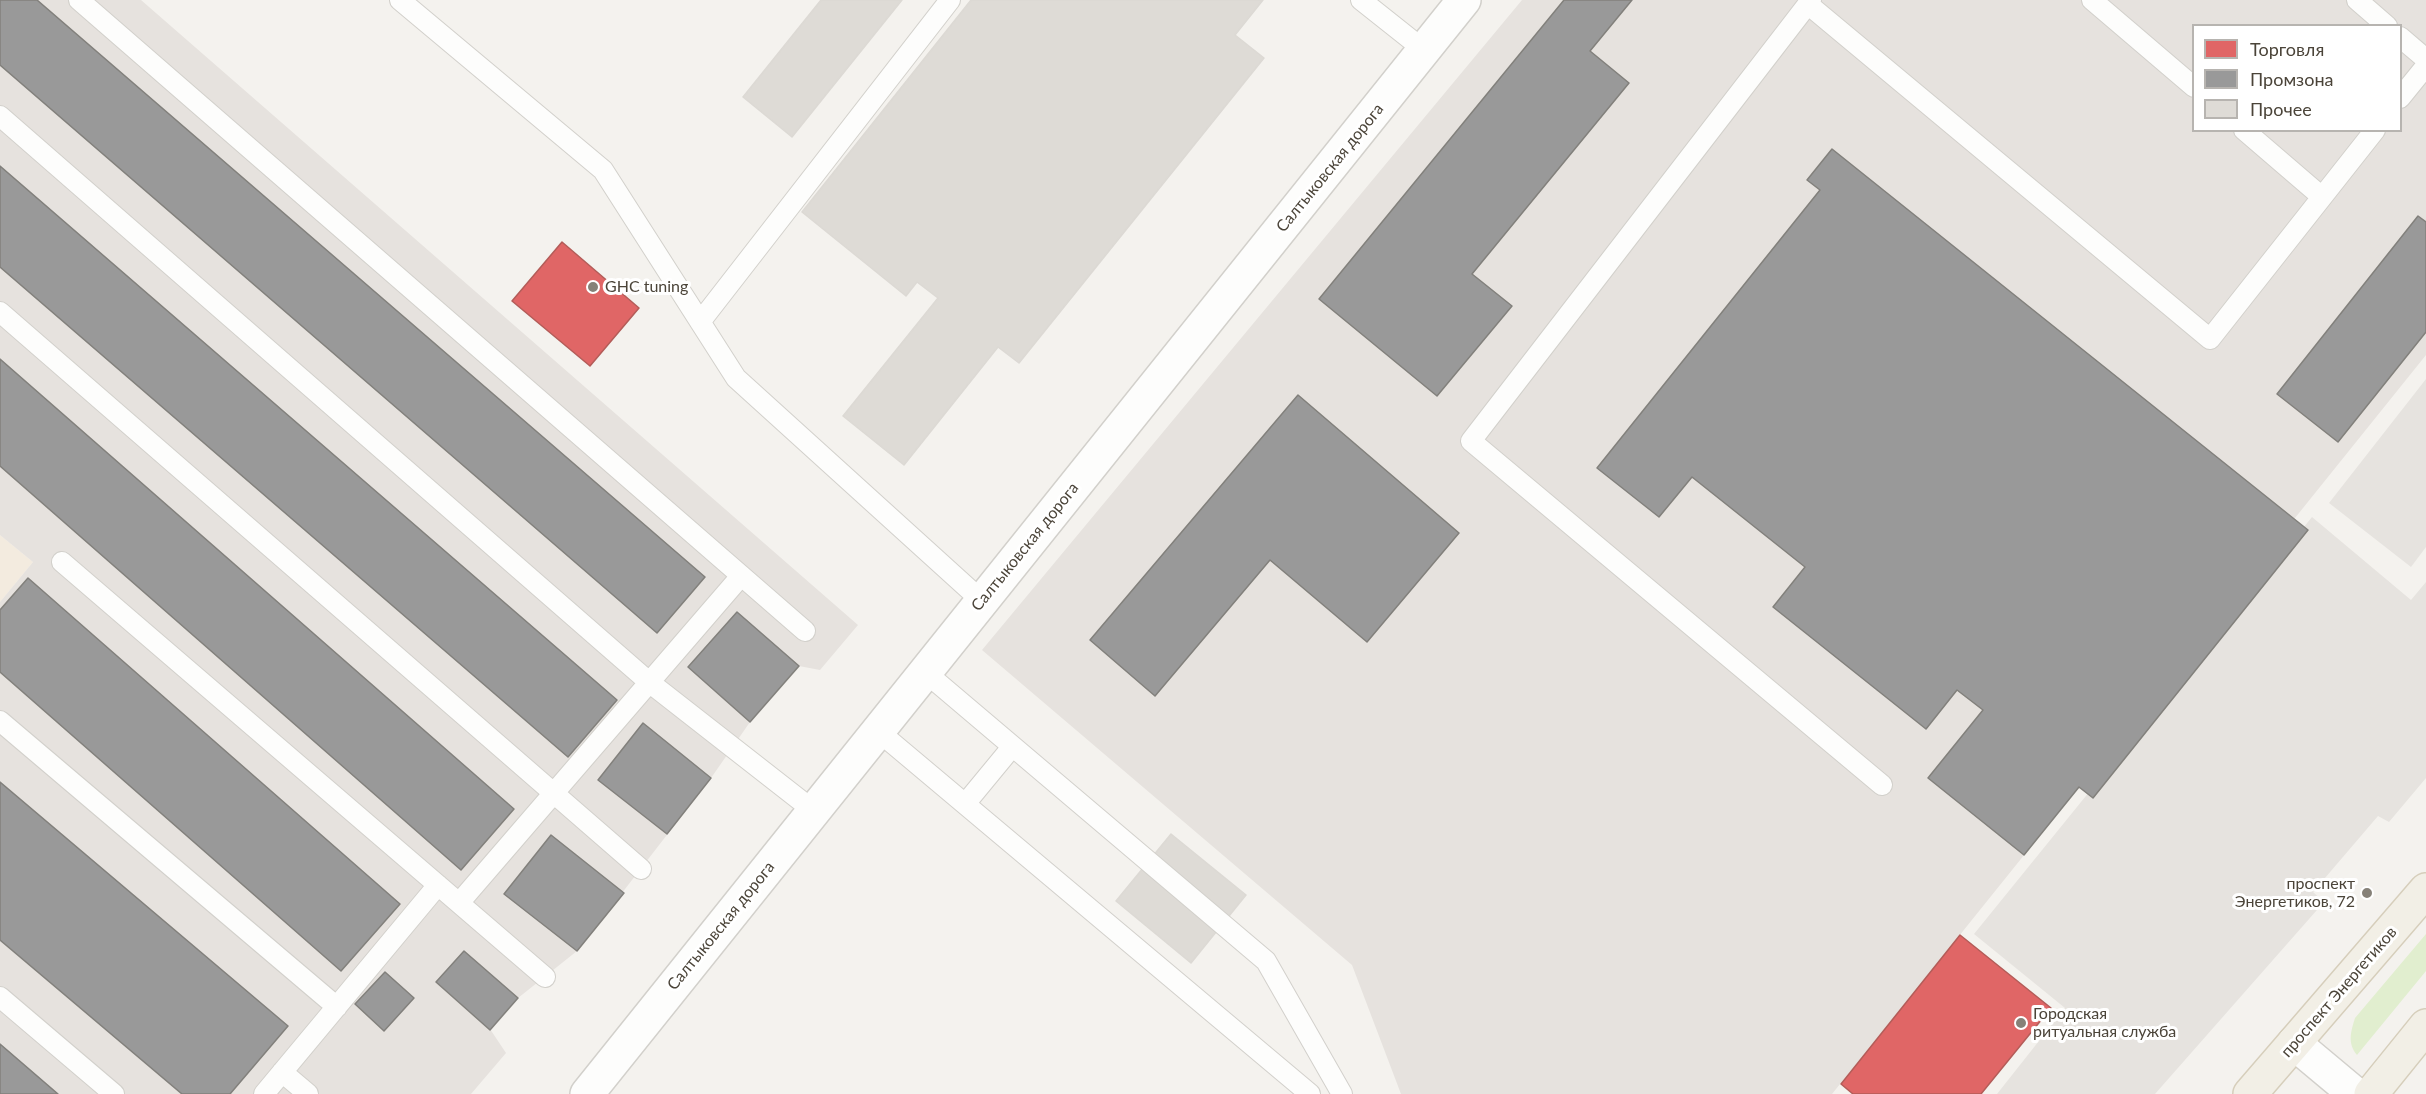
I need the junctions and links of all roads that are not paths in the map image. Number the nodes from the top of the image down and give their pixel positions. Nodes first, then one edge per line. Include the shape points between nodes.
1 (79, 0) edge
2 (400, 0) edge
3 (950, 0) edge
4 (1361, 0) edge
5 (1464, 0) edge
6 (2092, 0) edge
7 (2357, 0) edge
8 (1810, 2) edge
9 (2385, 24) edge
10 (2402, 39) edge
11 (1424, 50) junction
12 (2426, 58) edge
13 (2426, 66) edge
14 (2192, 86) edge
15 (2402, 96) edge
16 (0, 116) edge
17 (2246, 132) edge
18 (2373, 132) edge
19 (2322, 197) junction
20 (0, 312) edge
21 (700, 322) junction
22 (62, 562) dead end
23 (741, 576) junction
24 (982, 601) junction
25 (805, 631) dead end
26 (925, 672) junction
27 (649, 682) junction
28 (0, 721) edge
29 (878, 731) junction
30 (1012, 747) junction
31 (1882, 785) dead end
32 (554, 794) junction
33 (965, 804) junction
34 (814, 811) junction
35 (641, 869) dead end
36 (438, 885) junction
37 (2426, 890) edge
38 (459, 903) junction
39 (544, 977) dead end
40 (0, 997) edge
41 (337, 1007) junction
42 (2426, 1026) edge
43 (2294, 1043) junction
44 (282, 1072) junction
45 (114, 1094) edge
46 (264, 1094) edge
47 (308, 1094) edge
48 (587, 1094) edge
49 (1310, 1094) edge
50 (1342, 1094) edge
51 (2250, 1094) edge
52 (2355, 1094) edge
53 (2371, 1094) edge

1 - 23 lane
2 - 21 lane via 603,170
3 - 21 lane
4 - 11 lane
5 - 11 street, Салтыковская дорога
6 - 14 lane
7 - 9 lane
8 - 19 lane via 2210,339
8 - 31 lane via 1471,441
10 - 12 lane
11 - 24 street, Салтыковская дорога
13 - 15 lane
16 - 27 lane
17 - 19 lane
18 - 19 lane
20 - 32 lane
21 - 24 lane via 736,378
22 - 36 lane
23 - 25 lane
23 - 27 lane
24 - 26 street, Салтыковская дорога
26 - 29 street, Салтыковская дорога
26 - 30 lane
27 - 32 lane
27 - 34 lane
28 - 41 lane
29 - 33 lane
29 - 34 street, Салтыковская дорога
30 - 33 lane
30 - 50 lane via 1266,961
32 - 35 lane
32 - 38 lane
33 - 49 lane
34 - 48 street, Салтыковская дорога
36 - 38 lane
36 - 41 lane
37 - 43 main road, проспект Энергетиков
38 - 39 lane
40 - 45 lane
41 - 44 lane
42 - 53 main road
43 - 51 main road, проспект Энергетиков
43 - 52 street
44 - 46 lane
44 - 47 lane

